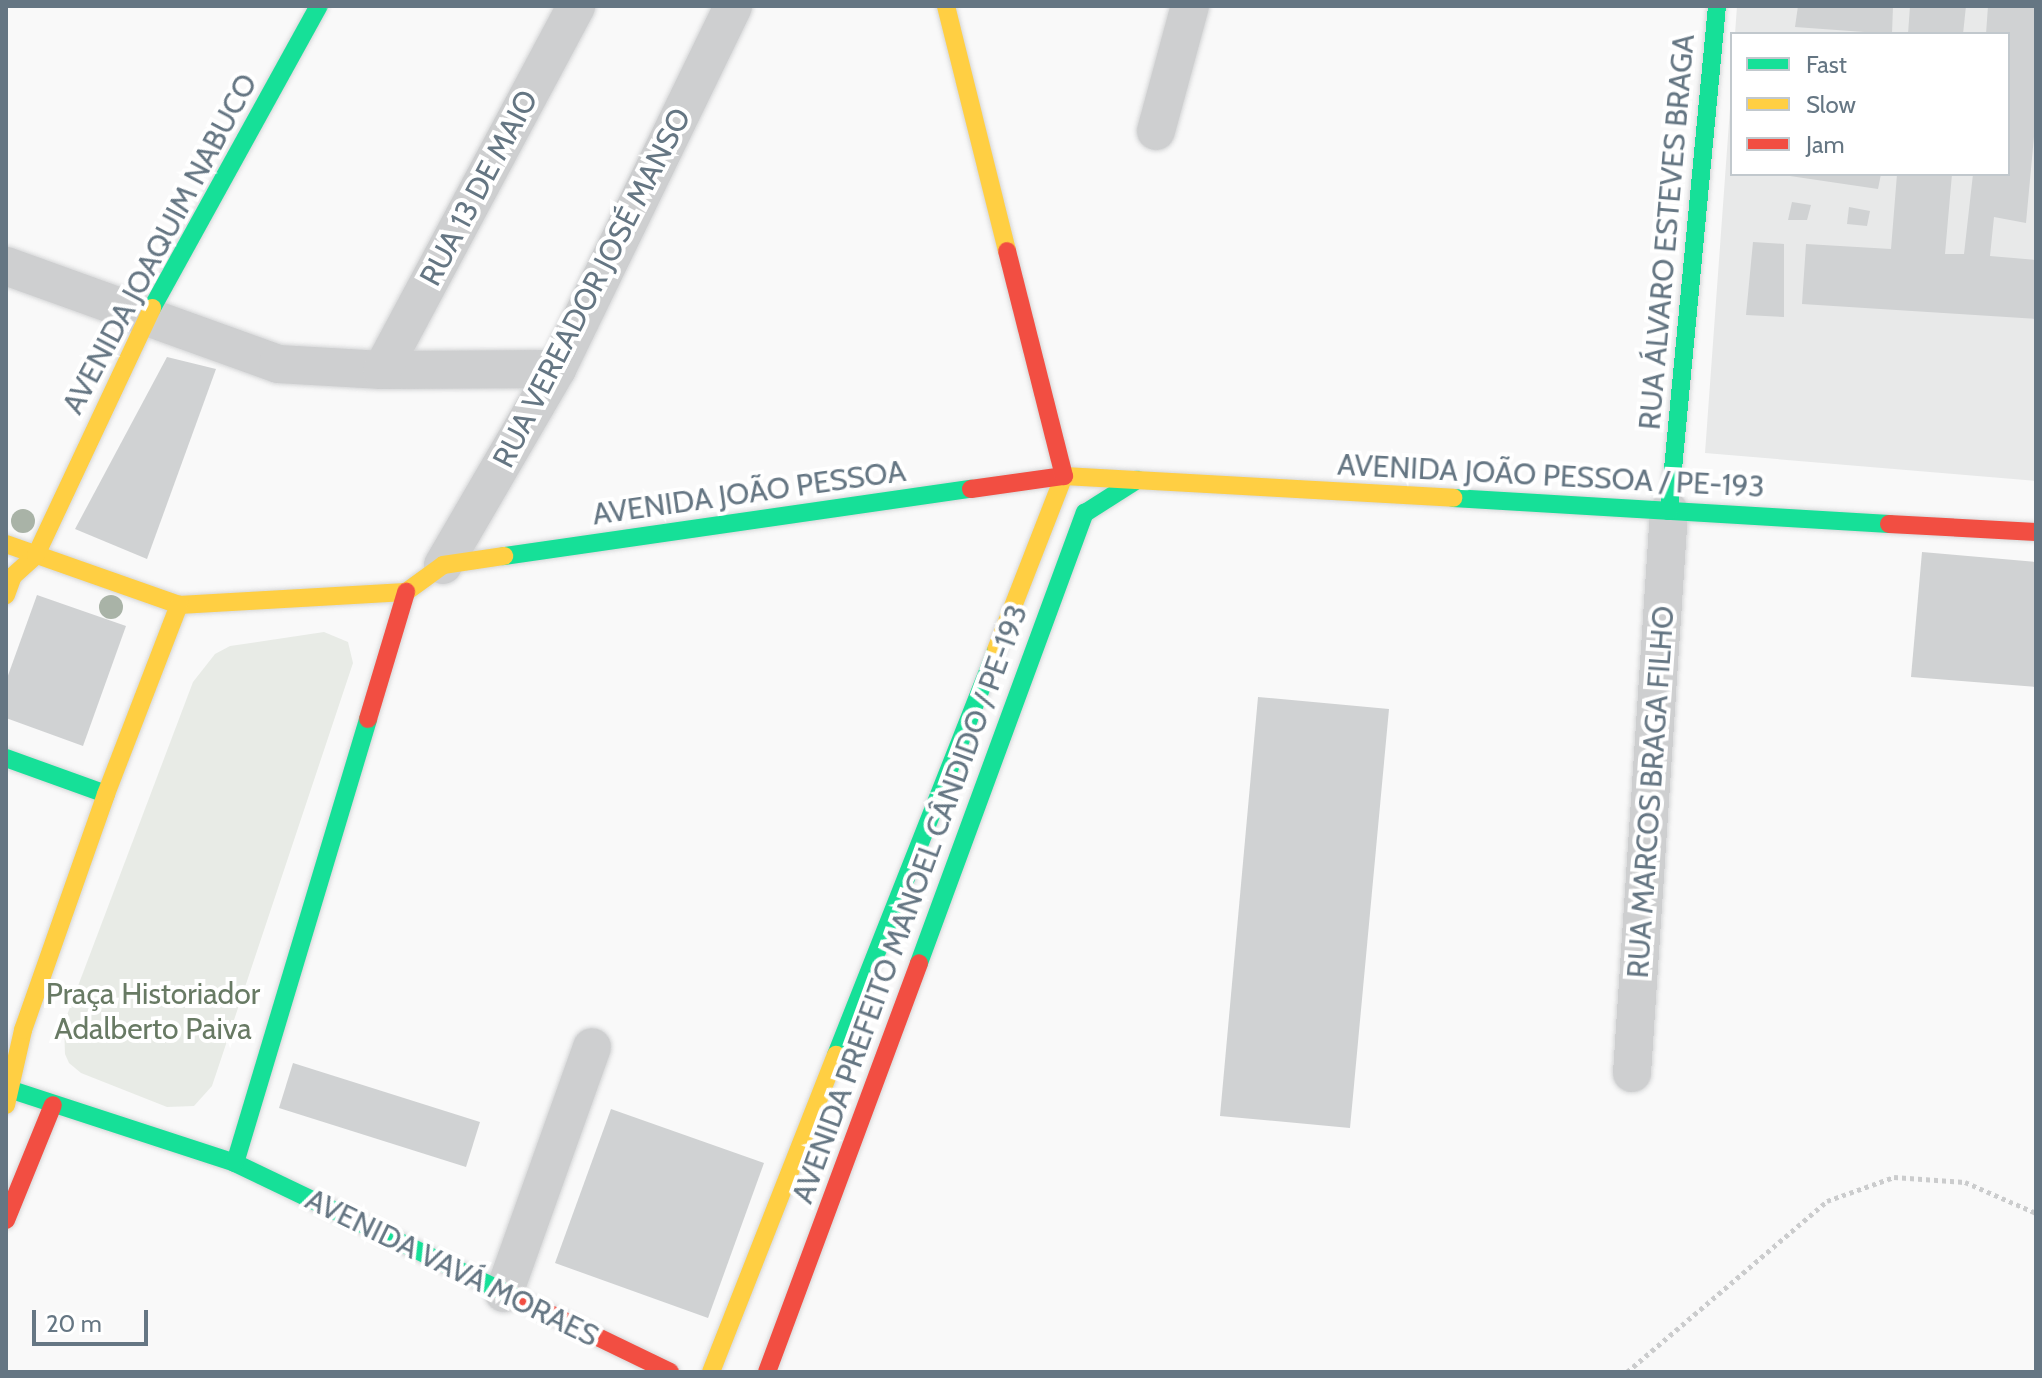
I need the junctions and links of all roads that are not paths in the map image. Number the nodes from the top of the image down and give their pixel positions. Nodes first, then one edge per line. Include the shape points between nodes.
1 (319, 6) edge
2 (576, 6) edge
3 (733, 6) edge
4 (946, 6) edge
5 (1190, 6) edge
6 (1717, 6) edge
7 (1156, 131) dead end
8 (6, 266) edge
9 (146, 318) junction
10 (557, 369) junction
11 (382, 370) junction
12 (1064, 476) junction
13 (1137, 480) junction
14 (1669, 511) junction
15 (2036, 532) edge
16 (6, 544) edge
17 (36, 555) junction
18 (443, 565) junction
19 (406, 592) junction
20 (6, 595) edge
21 (179, 605) junction
22 (6, 758) edge
23 (106, 794) junction
24 (592, 1047) dead end
25 (1632, 1073) dead end
26 (8, 1095) edge
27 (53, 1105) junction
28 (235, 1163) junction
29 (6, 1220) edge
30 (504, 1293) junction
31 (670, 1372) edge
32 (711, 1372) edge
33 (767, 1372) edge

1 - 9 main road, AVENIDA JOAQUIM NABUCO
2 - 11 street, RUA 13 DE MAIO
3 - 10 street, RUA VEREADOR JOSÉ MANSO
4 - 12 main road
5 - 7 street
6 - 14 main road, RUA ÁLVARO ESTEVES BRAGA
8 - 9 street
9 - 11 street via 278,364
9 - 17 main road, AVENIDA JOAQUIM NABUCO
10 - 11 street
10 - 18 street, RUA VEREADOR JOSÉ MANSO
12 - 13 main road, AVENIDA JOÃO PESSOA / PE-193
12 - 18 main road, AVENIDA JOÃO PESSOA
12 - 32 main road, AVENIDA PREFEITO MANOEL CÂNDIDO / PE-193
13 - 14 main road, AVENIDA JOÃO PESSOA / PE-193
13 - 33 main road, AVENIDA PREFEITO MANOEL CÂNDIDO / PE-193 via 1085,513
14 - 15 main road, AVENIDA JOÃO PESSOA / PE-193
14 - 25 street, RUA MARCOS BRAGA FILHO
16 - 17 main road
17 - 20 main road, AVENIDA JOAQUIM NABUCO via 13,576
17 - 21 main road
18 - 19 main road
19 - 21 main road
19 - 28 main road
21 - 23 main road
22 - 23 main road
23 - 26 main road via 23,1030
24 - 30 street
26 - 27 main road
27 - 28 main road
27 - 29 main road
28 - 30 main road, AVENIDA VAVÁ MORAES
30 - 31 main road, AVENIDA VAVÁ MORAES

